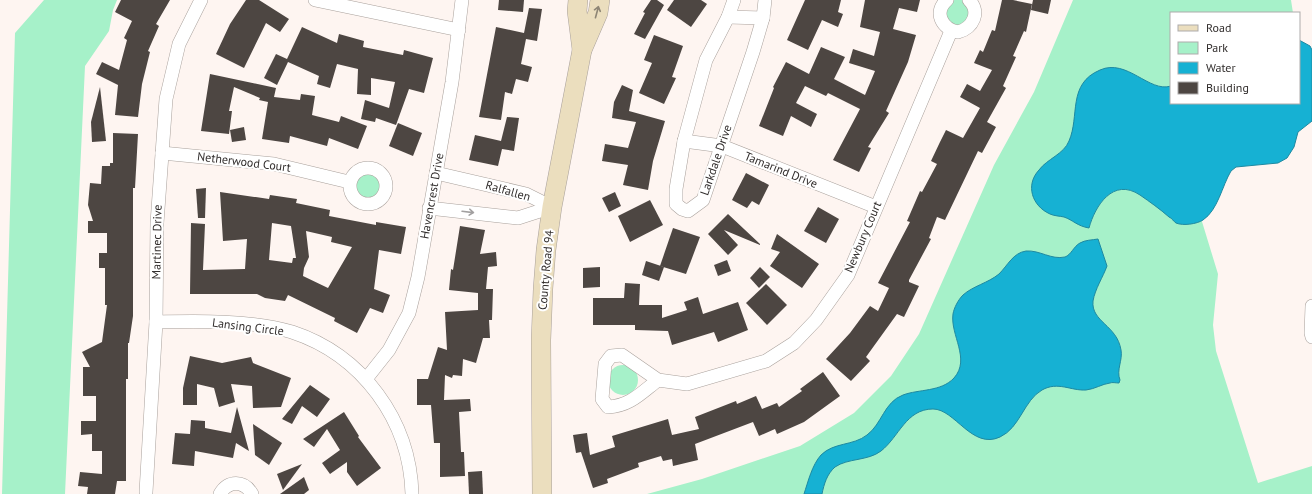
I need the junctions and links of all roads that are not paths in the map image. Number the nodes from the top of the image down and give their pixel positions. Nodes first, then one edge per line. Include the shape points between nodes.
1 (201, 0) edge
2 (315, 0) edge
3 (462, 0) edge
4 (578, 0) edge
5 (600, 0) edge
6 (734, 0) edge
7 (766, 0) edge
8 (947, 0) edge
9 (969, 0) edge
10 (728, 17) junction
11 (763, 18) junction
12 (459, 30) junction
13 (951, 30) junction
14 (582, 50) junction
15 (684, 141) junction
16 (722, 146) junction
17 (162, 153) junction
18 (436, 173) junction
19 (349, 182) dead end
20 (552, 207) junction
21 (876, 207) junction
22 (430, 208) junction
23 (1312, 306) edge
24 (156, 322) junction
25 (1312, 337) edge
26 (366, 379) junction
27 (658, 380) junction
28 (145, 493) edge
29 (220, 494) edge
30 (252, 494) edge
31 (412, 494) edge
32 (542, 494) edge

1 - 17 street, Martinec Drive via 179,44 166,99
2 - 12 street
3 - 12 street, Havencrest Drive
4 - 14 street, County Road 94
14 -> 5 street, County Road 94 via 598,13
6 - 10 street, Larkdale Drive
7 - 11 street, Larkdale Drive
8 - 13 street via 939,14 941,21
9 - 13 street via 974,7 974,20 964,30
10 - 11 street
10 - 15 street, Larkdale Drive via 706,60
11 - 16 street, Larkdale Drive
12 - 18 street, Havencrest Drive
13 - 21 street, Newbury Court
14 - 20 street, County Road 94
15 - 16 street, Tamarind Drive
15 - 16 street, Larkdale Drive via 676,204 688,210 703,200
16 - 21 street, Tamarind Drive
17 - 19 street, Netherwood Court via 274,164
17 - 24 street, Martinec Drive via 157,223
18 - 20 street, Ralfallen via 526,194
18 - 22 street, Havencrest Drive
22 -> 20 street, Ralfallen via 518,218
20 - 32 street, County Road 94 via 543,288 541,340
21 - 27 street, Newbury Court via 848,275 816,320 794,343 766,361 687,384
22 - 26 street, Havencrest Drive via 409,314 389,350
23 - 25 street
24 - 26 street, Lansing Circle via 200,321 268,327 291,332 334,352
24 - 28 street, Martinec Drive
26 - 31 street, Lansing Circle via 391,413 401,435 408,458
27 - 27 street, Newbury Court via 622,355 611,356 605,364 602,399 608,407 620,406 631,401
29 - 30 street via 228,485 235,483 248,487

